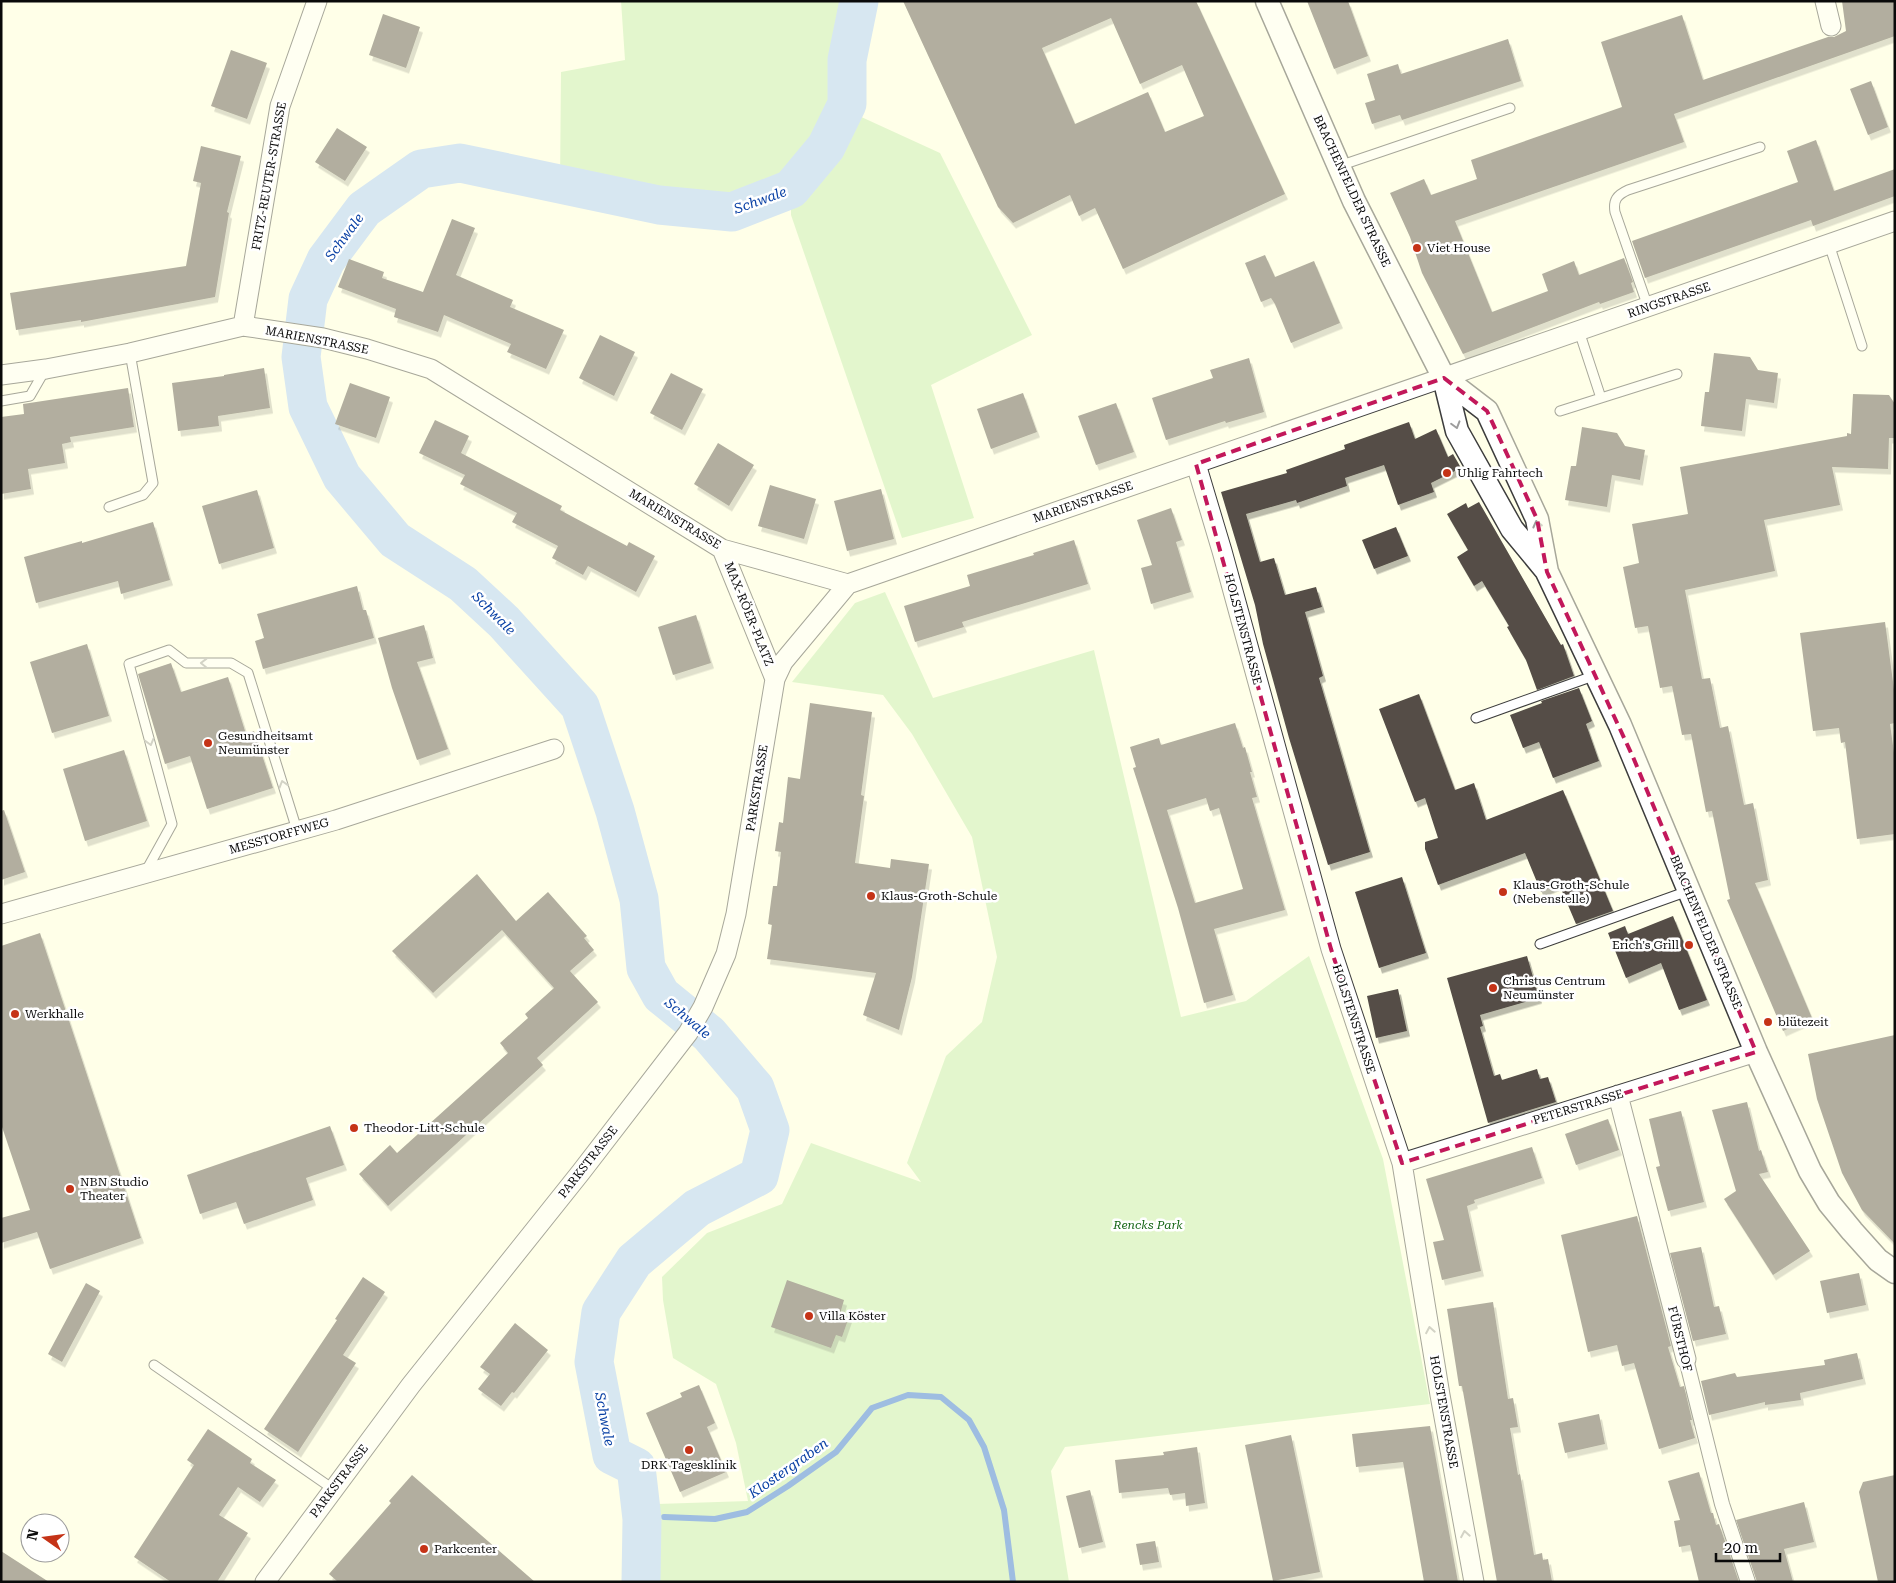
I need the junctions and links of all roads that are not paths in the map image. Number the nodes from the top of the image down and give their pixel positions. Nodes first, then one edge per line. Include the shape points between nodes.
1 (317, 1) edge
2 (1267, 1) edge
3 (1825, 1) edge
4 (1831, 26) dead end
5 (1510, 108) dead end
6 (1760, 147) dead end
7 (1338, 166) junction
8 (1895, 221) edge
9 (1829, 244) junction
10 (1648, 307) junction
11 (243, 326) junction
12 (1579, 331) junction
13 (1862, 346) dead end
14 (130, 353) junction
15 (46, 368) junction
16 (1677, 374) dead end
17 (1, 375) edge
18 (1444, 378) junction
19 (1601, 398) junction
20 (1, 401) edge
21 (1560, 411) dead end
22 (1196, 464) junction
23 (109, 507) dead end
24 (722, 549) junction
25 (1548, 572) junction
26 (848, 584) junction
27 (1596, 675) junction
28 (775, 679) junction
29 (1476, 718) dead end
30 (554, 749) dead end
31 (297, 830) junction
32 (144, 875) junction
33 (1688, 891) junction
34 (1, 914) edge
35 (1540, 944) dead end
36 (1756, 1052) junction
37 (1618, 1095) junction
38 (1402, 1163) junction
39 (1895, 1272) edge
40 (1686, 1359) joint
41 (154, 1364) dead end
42 (333, 1489) junction
43 (265, 1582) edge
44 (1474, 1582) edge
45 (1748, 1582) edge

1 - 11 street, FRITZ-REUTER-STRASSE via 280,106
2 - 7 street, BRACHENFELDER STRASSE
3 - 4 street
5 - 7 lane
6 - 10 lane via 1628,190 1616,197 1615,212
7 - 18 street, BRACHENFELDER STRASSE
8 - 9 street, RINGSTRASSE
9 - 10 street, RINGSTRASSE
9 - 13 lane
10 - 12 street, RINGSTRASSE
11 - 14 street, MARIENSTRASSE
11 - 24 street, MARIENSTRASSE via 367,348 431,369
12 - 18 street, RINGSTRASSE
12 - 19 lane
14 - 15 street, MARIENSTRASSE
14 - 23 lane via 153,483 143,495
15 - 17 street, MARIENSTRASSE
15 - 20 lane via 30,396
16 - 19 lane
18 - 22 street, MARIENSTRASSE
18 -> 25 street, BRACHENFELDER STRASSE via 1457,431 1512,529
25 -> 18 street, BRACHENFELDER STRASSE via 1537,519 1487,411
19 - 21 lane
22 - 26 street, MARIENSTRASSE
22 - 38 street, HOLSTENSTRASSE via 1331,949
24 - 26 street, MARIENSTRASSE
24 - 28 street, MAX-RÖER-PLATZ
25 - 27 street, BRACHENFELDER STRASSE
26 - 28 street, MAX-RÖER-PLATZ via 784,662
27 - 29 lane
27 - 33 street, BRACHENFELDER STRASSE
28 - 42 street, PARKSTRASSE via 736,914 726,954 703,1007 688,1032 581,1172 411,1385
30 - 31 street, MESSTORFFWEG
31 - 32 street, MESSTORFFWEG
31 -> 32 lane via 248,673 231,663 186,662 168,650 129,664 172,824
32 - 34 street, MESSTORFFWEG
33 - 35 lane
33 - 36 street, BRACHENFELDER STRASSE
36 - 37 street, PETERSTRASSE
36 - 39 street, BRACHENFELDER STRASSE via 1810,1171 1829,1203 1878,1260
37 - 38 street, PETERSTRASSE
37 - 40 street, FÜRSTHOF
44 -> 38 street, HOLSTENSTRASSE
40 - 45 street, FÜRSTHOF via 1722,1504
41 - 42 lane
42 - 43 street, PARKSTRASSE

